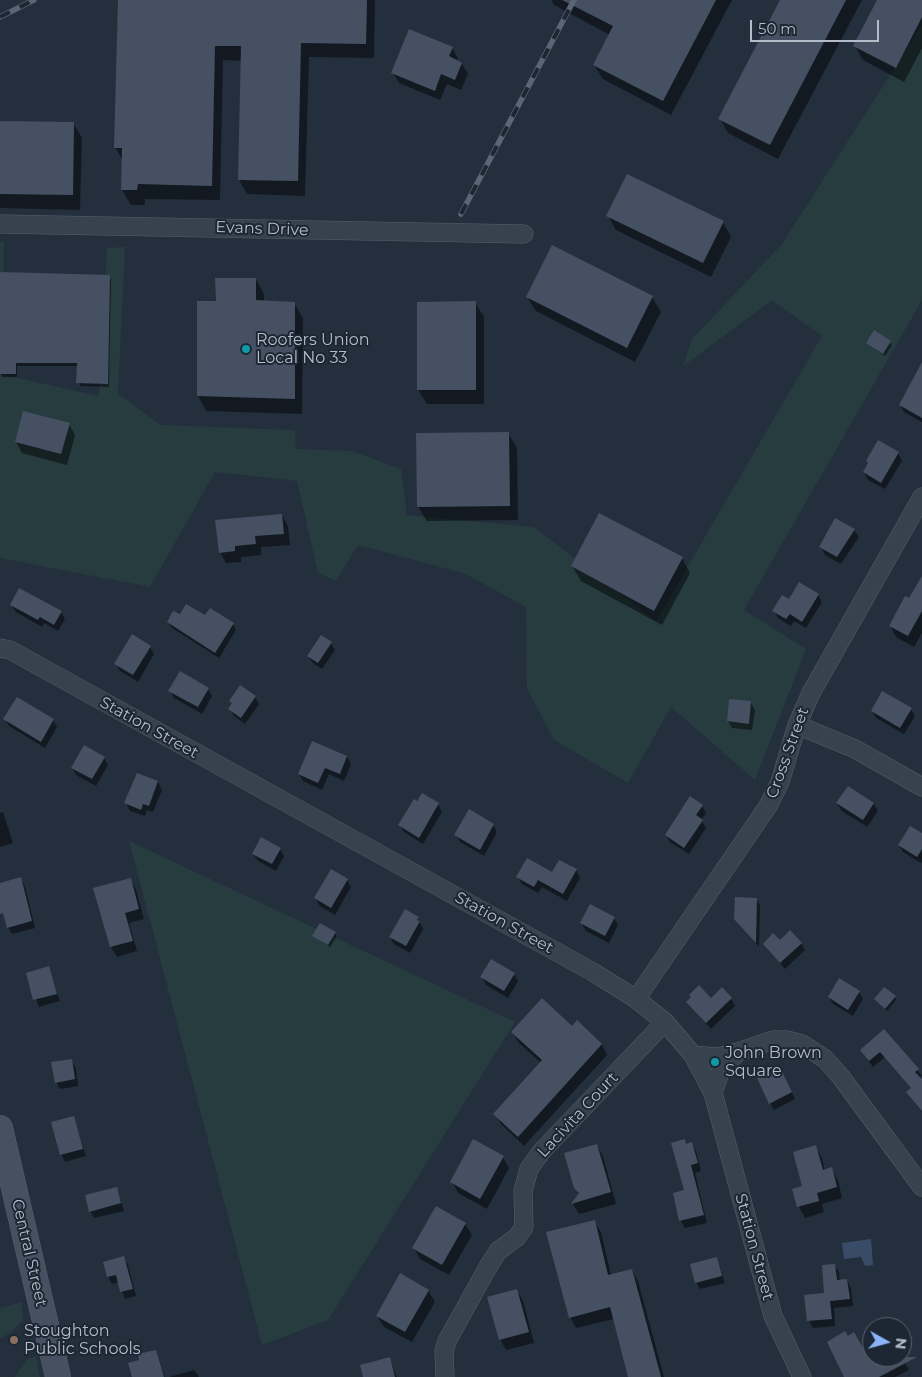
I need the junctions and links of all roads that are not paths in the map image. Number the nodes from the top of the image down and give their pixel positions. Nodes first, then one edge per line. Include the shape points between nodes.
1 (0, 224) edge
2 (524, 234) dead end
3 (922, 496) edge
4 (0, 648) edge
5 (797, 725) junction
6 (922, 787) edge
7 (636, 999) junction
8 (665, 1022) junction
9 (738, 1052) junction
10 (693, 1055) junction
11 (713, 1093) junction
12 (0, 1128) edge
13 (922, 1187) edge
14 (58, 1377) edge
15 (445, 1377) edge
16 (802, 1377) edge

1 - 2 street, Evans Drive
3 - 5 street, Cross Street via 827,663
4 - 7 street, Station Street via 18,654 593,972
5 - 6 street via 855,749
5 - 7 street, Cross Street via 780,782 768,806
7 - 8 street, Station Street
8 - 10 street, Station Street
8 - 15 street, Lacivita Court via 541,1152 529,1169 523,1191 524,1227 498,1251 447,1341
9 - 10 street via 717,1057
9 - 11 street via 721,1070
9 - 13 street via 773,1040 787,1040 814,1050 842,1077
10 - 11 street, Station Street
11 - 16 street, Station Street via 773,1316
12 - 14 main road, Central Street

